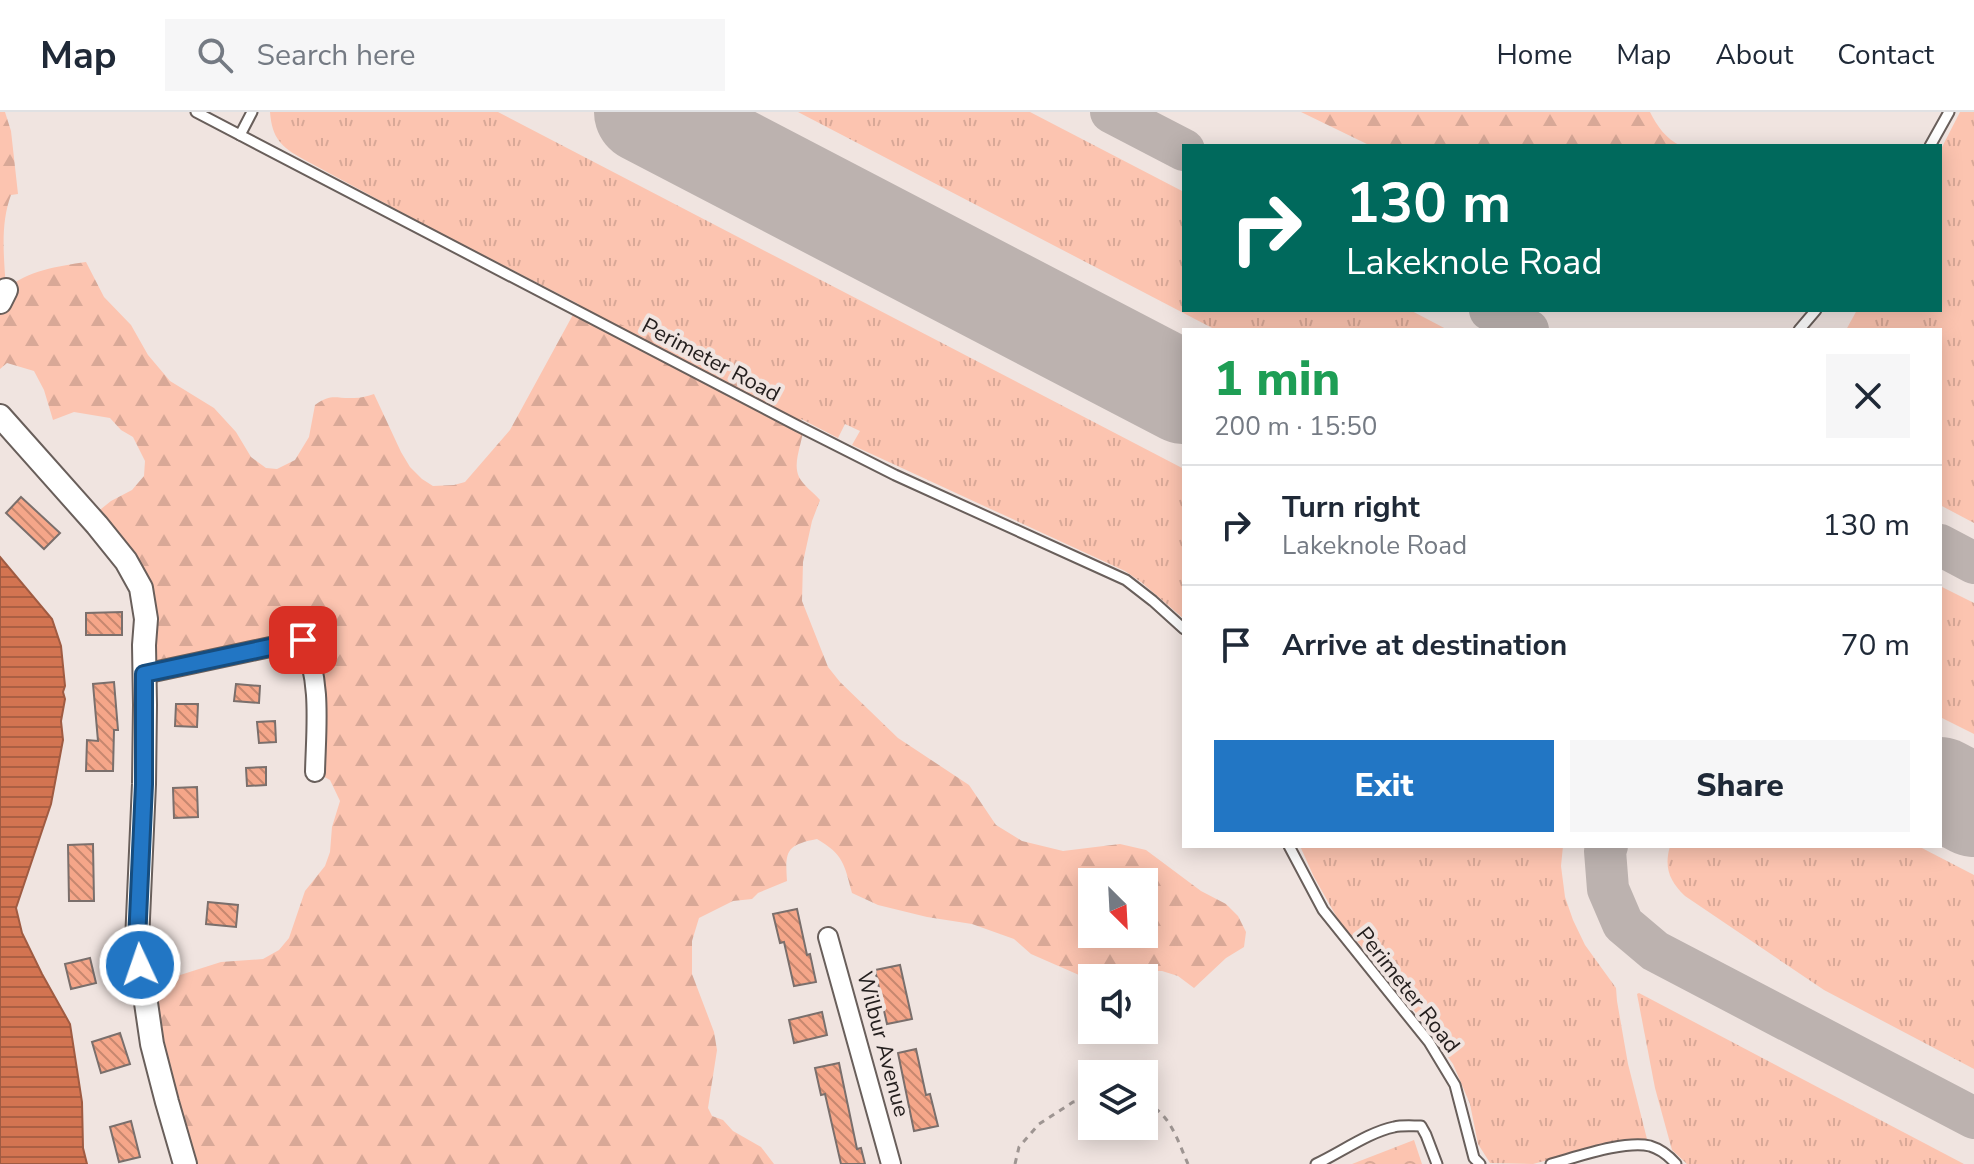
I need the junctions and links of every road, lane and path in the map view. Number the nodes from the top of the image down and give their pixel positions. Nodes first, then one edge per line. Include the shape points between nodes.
1 (196, 112) edge
2 (252, 112) edge
3 (1949, 112) edge
4 (240, 135) junction
5 (1931, 144) edge
6 (1814, 312) edge
7 (1801, 328) edge
8 (0, 416) edge
9 (1182, 627) edge
10 (144, 674) junction
11 (315, 772) dead end
12 (1290, 848) edge
13 (828, 937) dead end
14 (1078, 1101) edge
15 (1158, 1109) edge
16 (185, 1164) edge
17 (891, 1164) edge
18 (1015, 1164) edge
19 (1188, 1164) edge
20 (1316, 1164) edge
21 (1437, 1164) edge
22 (1480, 1164) edge
23 (1551, 1164) edge
24 (1676, 1164) edge

1 - 4 lane, Perimeter Road
2 - 4 lane
3 - 5 lane
4 - 9 lane, Perimeter Road via 881,468 1126,580
6 - 7 lane
8 - 10 street via 126,561 141,588 146,619
10 - 11 street via 303,640 310,654 316,708
10 - 16 street via 137,941 152,1044
12 - 22 lane, Perimeter Road via 1323,910 1444,1064
13 - 17 street, Wilbur Avenue
14 - 18 path via 1039,1124 1019,1147
15 - 19 path
20 - 21 lane via 1393,1127 1421,1126
23 - 24 lane via 1627,1146 1651,1146

